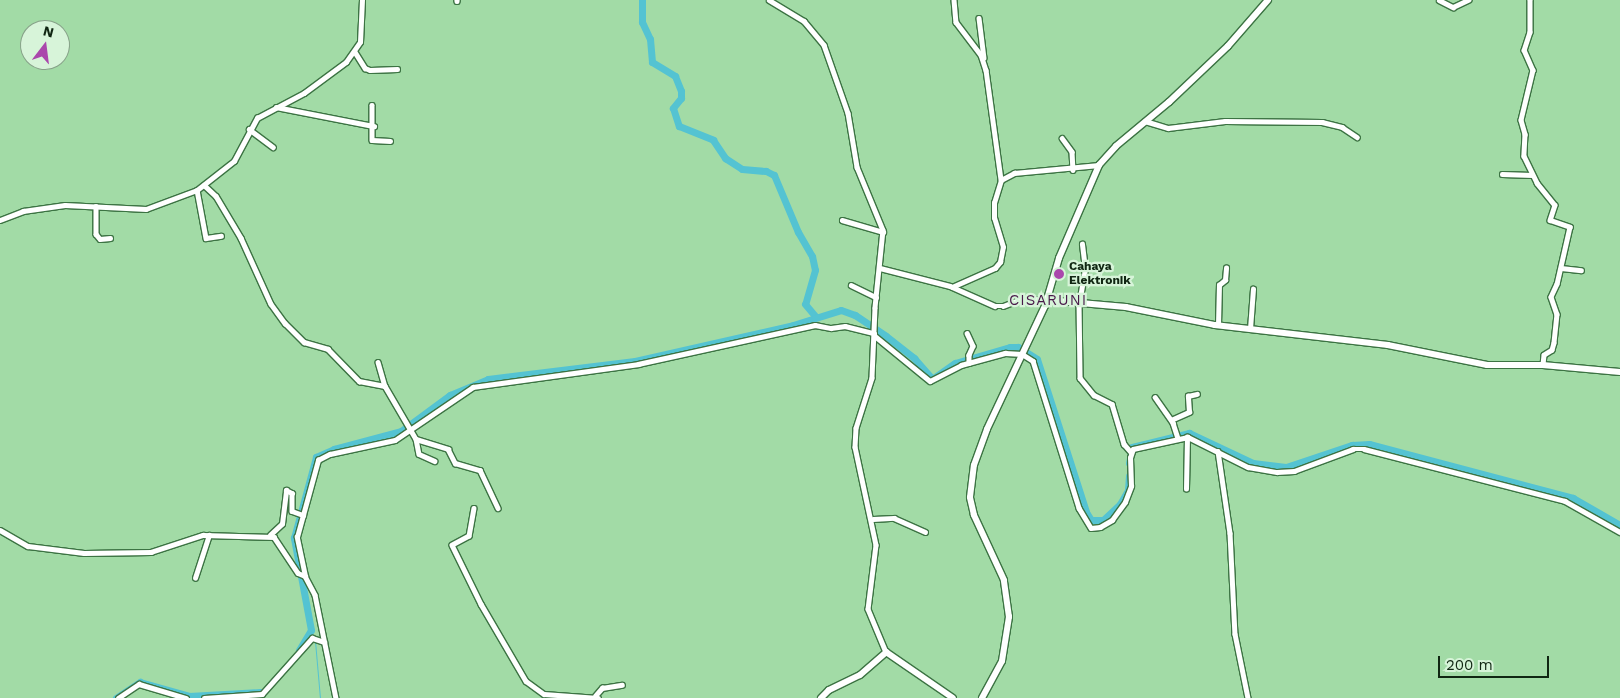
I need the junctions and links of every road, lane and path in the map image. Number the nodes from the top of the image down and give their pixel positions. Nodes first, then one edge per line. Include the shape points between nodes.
1 (362, 0) edge
2 (769, 0) edge
3 (954, 0) edge
4 (1268, 0) edge
5 (1439, 0) edge
6 (1468, 0) edge
7 (1530, 0) edge
8 (979, 18) dead end
9 (355, 52) junction
10 (984, 62) junction
11 (397, 69) dead end
12 (372, 105) dead end
13 (275, 107) junction
14 (1145, 122) junction
15 (374, 126) junction
16 (250, 129) junction
17 (1357, 137) dead end
18 (1062, 138) dead end
19 (390, 141) dead end
20 (273, 147) dead end
21 (1099, 165) junction
22 (1073, 170) junction
23 (1502, 174) dead end
24 (1532, 174) junction
25 (1001, 180) junction
26 (204, 185) junction
27 (197, 190) junction
28 (96, 206) junction
29 (0, 220) edge
30 (842, 220) dead end
31 (883, 232) junction
32 (221, 236) dead end
33 (110, 238) dead end
34 (1082, 244) dead end
35 (880, 268) junction
36 (1226, 268) dead end
37 (1561, 268) junction
38 (1581, 270) dead end
39 (851, 285) dead end
40 (952, 287) junction
41 (1253, 289) dead end
42 (876, 297) junction
43 (1047, 300) junction
44 (1079, 302) junction
45 (1218, 325) junction
46 (1250, 328) junction
47 (874, 331) junction
48 (967, 333) dead end
49 (1023, 351) junction
50 (969, 360) junction
51 (378, 362) dead end
52 (1543, 365) junction
53 (1620, 372) edge
54 (385, 386) junction
55 (1198, 394) dead end
56 (1155, 398) dead end
57 (1171, 420) junction
58 (409, 428) junction
59 (1177, 435) junction
60 (1186, 437) junction
61 (416, 438) junction
62 (1218, 451) junction
63 (1131, 452) junction
64 (435, 461) dead end
65 (1186, 490) dead end
66 (474, 508) dead end
67 (498, 508) dead end
68 (300, 515) junction
69 (873, 519) junction
70 (0, 530) edge
71 (925, 532) dead end
72 (1620, 532) edge
73 (209, 535) junction
74 (270, 535) junction
75 (303, 575) junction
76 (195, 578) dead end
77 (324, 642) junction
78 (886, 652) junction
79 (622, 685) dead end
80 (582, 697) edge
81 (596, 697) edge
82 (118, 698) edge
83 (186, 698) edge
84 (204, 698) edge
85 (336, 698) edge
86 (821, 698) edge
87 (952, 698) edge
88 (982, 698) edge
89 (1248, 698) edge

1 - 9 street via 360,42
2 - 31 street via 804,21 828,53 848,114 856,167 881,220
3 - 10 street via 956,22
4 - 14 main road via 1228,46
5 - 6 street via 1454,7
7 - 24 street via 1530,32 1524,50 1533,73 1521,120 1525,134 1524,156
8 - 10 street
9 - 11 street via 365,68
9 - 13 street via 322,81
10 - 25 street
12 - 15 street
13 - 15 street
13 - 16 street via 257,118
14 - 17 street via 1168,128 1225,121 1322,122 1342,127
14 - 21 main road
15 - 19 street via 374,142
16 - 20 street
16 - 26 street via 234,161
18 - 22 street via 1072,152
21 - 22 street
21 - 43 main road via 1059,258
22 - 25 street via 1014,173
23 - 24 street
24 - 37 street via 1555,205 1550,220 1570,228
25 - 40 street via 994,202 994,218 1003,246 1000,262 995,268
26 - 27 street
26 - 54 street via 216,196 242,238 271,304 285,323 304,342 328,349 359,381
27 - 28 street via 146,209
27 - 32 street via 206,238
28 - 29 street via 54,206
28 - 33 street via 96,234 100,239
30 - 31 street
31 - 35 street
34 - 44 street via 1085,269
35 - 40 street
35 - 42 street
36 - 45 street via 1225,280 1219,285
37 - 38 street
37 - 52 street via 1551,297 1557,314 1554,343 1552,350 1545,354
39 - 42 street
40 - 43 street via 995,306 1021,299
41 - 46 street
42 - 47 street
43 - 44 street
43 - 49 main road
44 - 45 street via 1126,307
44 - 63 street via 1080,378 1094,395 1112,404 1126,447
45 - 46 street
46 - 52 street via 1388,345 1487,365
47 - 50 street via 930,381
47 - 58 street via 815,325 638,364 492,382 460,394
47 - 69 street via 872,378 856,428 855,447
48 - 50 street via 974,346
49 - 50 street
49 - 63 street via 1035,365 1087,526 1104,526 1125,502 1131,486
49 - 88 main road via 987,429 971,477 971,506 1000,570 1009,611 1002,661
51 - 54 street
52 - 53 street
54 - 58 street
55 - 57 street via 1188,396 1189,412
56 - 57 street
57 - 59 street
58 - 61 street
58 - 68 street via 390,442 321,457 316,463
59 - 60 street
59 - 63 street
60 - 62 street
60 - 65 street
61 - 64 street via 419,454
61 - 67 street via 448,449 456,464 480,470
62 - 72 street via 1248,467 1285,472 1364,448 1566,501
62 - 89 street via 1230,533 1235,634
66 - 80 street via 469,536 452,545 489,618 528,683 544,694
68 - 74 street via 291,510 292,492 286,490 282,524
68 - 75 street via 297,537
69 - 71 street via 894,518
69 - 78 street via 876,551 868,609
70 - 73 street via 28,546 84,553 151,552
73 - 74 street
73 - 76 street
74 - 75 street via 278,540
75 - 77 street via 320,613
77 - 84 street via 312,638 262,694
77 - 85 street
78 - 86 main road via 860,675 829,690
78 - 87 main road
79 - 81 street via 602,688
80 - 81 street
82 - 83 street via 132,687 143,684

